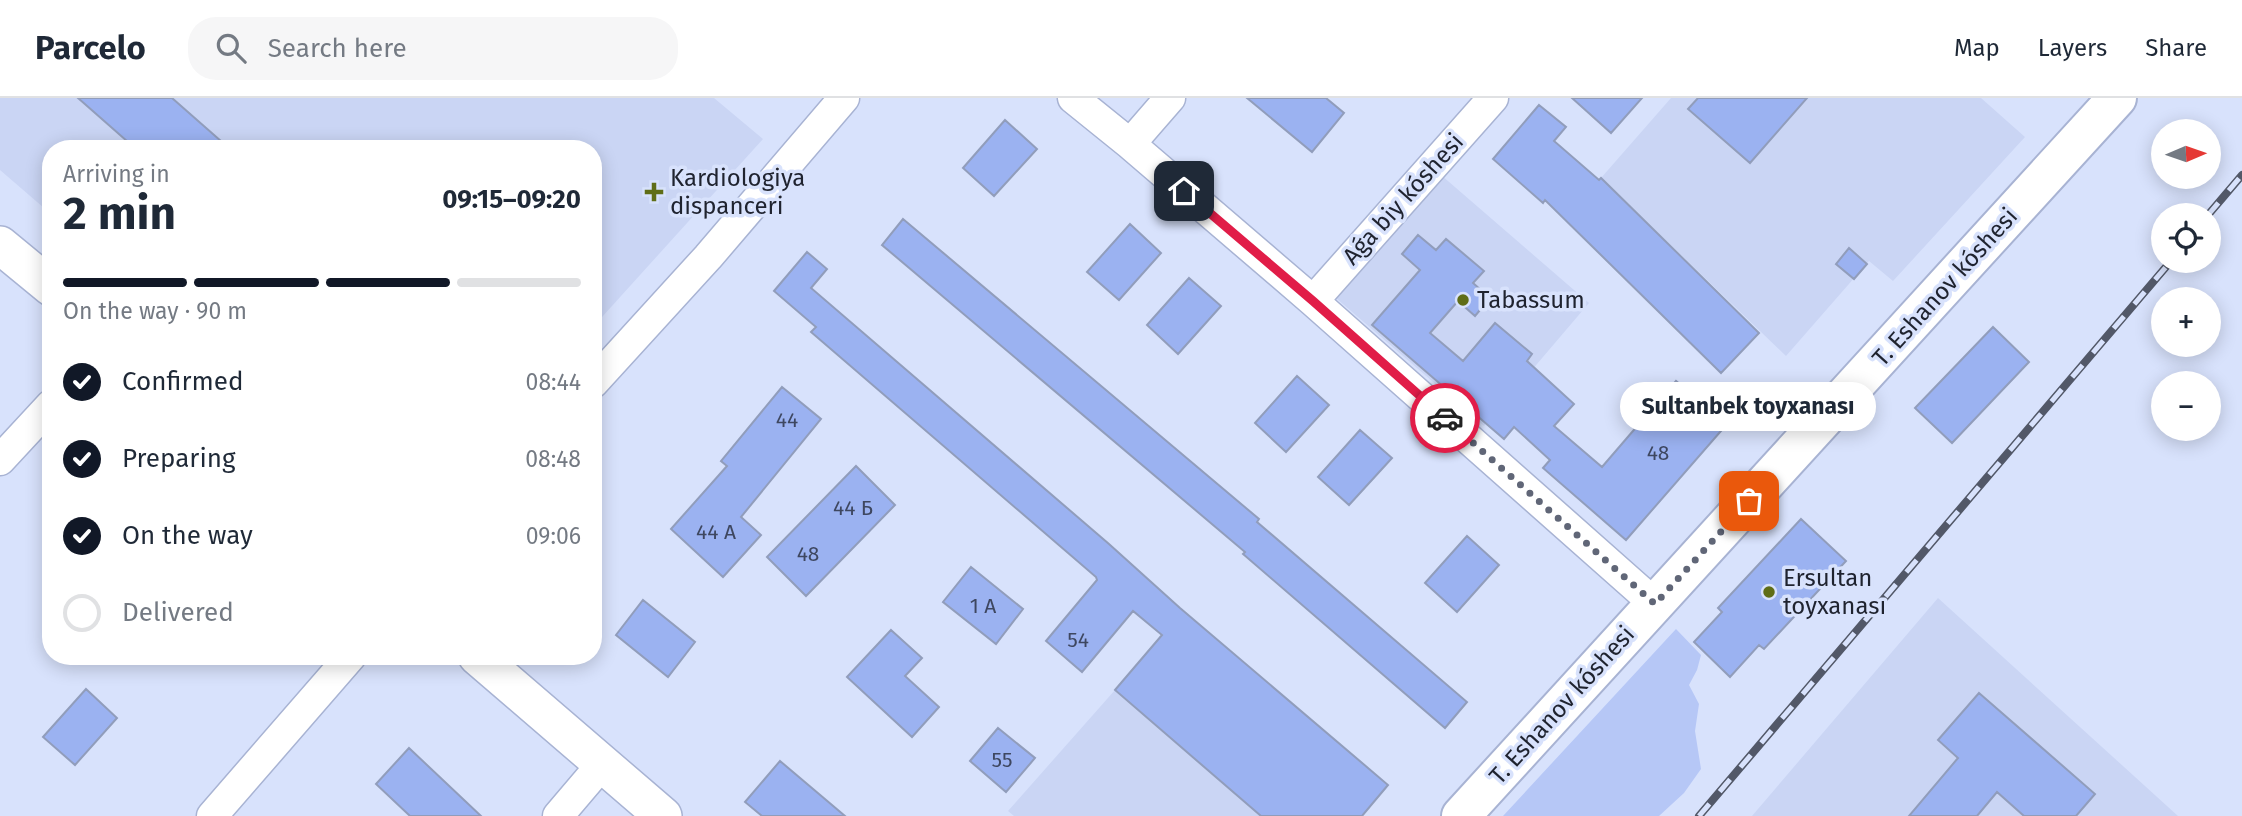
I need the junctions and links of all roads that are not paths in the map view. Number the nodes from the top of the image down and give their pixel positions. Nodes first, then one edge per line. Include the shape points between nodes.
1 (844, 98) edge
2 (1073, 98) edge
3 (1170, 98) edge
4 (1493, 98) edge
5 (2118, 98) edge
6 (1130, 144) junction
7 (0, 245) edge
8 (42, 280) edge
9 (1313, 301) junction
10 (602, 373) edge
11 (42, 415) edge
12 (0, 460) edge
13 (1655, 604) junction
14 (343, 665) edge
15 (488, 665) edge
16 (603, 764) junction
17 (212, 816) edge
18 (558, 816) edge
19 (663, 816) edge
20 (1461, 816) edge

1 - 10 street
2 - 6 street
3 - 6 street
4 - 9 street, Aǵa biy kóshesi
5 - 13 main road, T. Eshanov kóshesi
6 - 9 street
7 - 8 street
9 - 13 street
11 - 12 street
13 - 20 main road, T. Eshanov kóshesi
14 - 17 street
15 - 16 street
16 - 18 street
16 - 19 street

